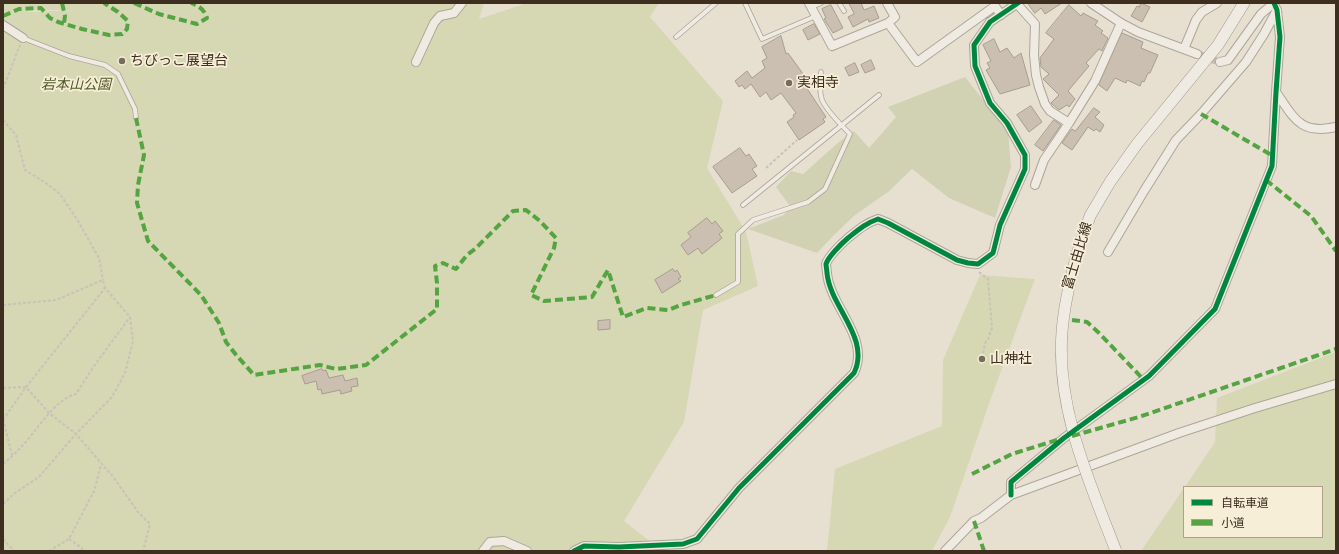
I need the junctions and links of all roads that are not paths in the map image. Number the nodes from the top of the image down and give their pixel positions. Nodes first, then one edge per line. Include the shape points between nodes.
1 (462, 3) edge
2 (716, 3) edge
3 (745, 3) edge
4 (821, 3) edge
5 (839, 3) edge
6 (887, 3) edge
7 (1017, 3) edge
8 (1091, 3) edge
9 (1217, 3) edge
10 (1244, 3) edge
11 (810, 5) edge
12 (1275, 5) edge
13 (844, 11) dead end
14 (1001, 15) junction
15 (816, 16) junction
16 (888, 23) junction
17 (1121, 23) junction
18 (3, 25) edge
19 (676, 37) dead end
20 (23, 38) joint
21 (1184, 49) junction
22 (1197, 54) tunnel mouth
23 (416, 62) dead end
24 (1220, 62) dead end
25 (821, 72) dead end
26 (1276, 92) junction
27 (879, 95) dead end
28 (136, 118) dead end
29 (1069, 123) junction
30 (841, 126) junction
31 (1336, 127) edge
32 (1035, 185) dead end
33 (743, 205) dead end
34 (1108, 252) dead end
35 (716, 296) dead end
36 (1336, 384) edge
37 (1011, 495) junction
38 (483, 551) edge
39 (527, 551) edge
40 (574, 551) edge
41 (945, 551) edge
42 (1116, 551) edge

1 - 23 street via 454,13 440,16 434,23
2 - 19 lane
3 - 15 lane via 762,39
4 - 11 lane
5 - 13 lane
6 - 16 street via 895,17
7 - 14 street
7 - 29 street via 1035,24 1036,75 1045,104 1050,111
8 - 17 street
9 - 21 street via 1202,12 1196,20
10 - 42 main road, 富士由比線, bridge via 1218,45 1137,144 1110,182 1090,216 1076,254 1062,332 1062,368 1067,406 1076,441
11 - 15 street
12 - 24 street via 1261,14 1228,60
12 - 26 street via 1280,37
12 - 34 street via 1264,34 1246,62 1176,140
14 - 16 street via 995,6 917,62
14 - 40 street via 990,22 974,45 975,66 990,104 1007,123 1025,155 1025,169 1000,225 993,253 978,264 968,263 957,260 888,222 878,219 869,222 840,244 826,264 828,282 853,334 859,354 854,373 739,488 697,539 683,544 584,546
15 - 16 street via 832,46
17 - 21 street
17 - 29 street via 1095,80
18 - 20 street
20 - 28 lane via 69,56 105,65 118,74 135,109
21 - 22 street
25 - 30 lane via 822,99
26 - 31 street via 1301,125 1316,130
26 - 37 street via 1272,166 1215,309 1149,376 1064,438 1011,482
27 - 30 lane
29 - 32 street via 1044,160
30 - 33 lane
30 - 35 lane via 850,134 824,189 808,202 753,220 738,234 738,282
36 - 37 street via 1179,433
37 - 41 street via 974,522
38 - 39 street via 490,542 504,541

